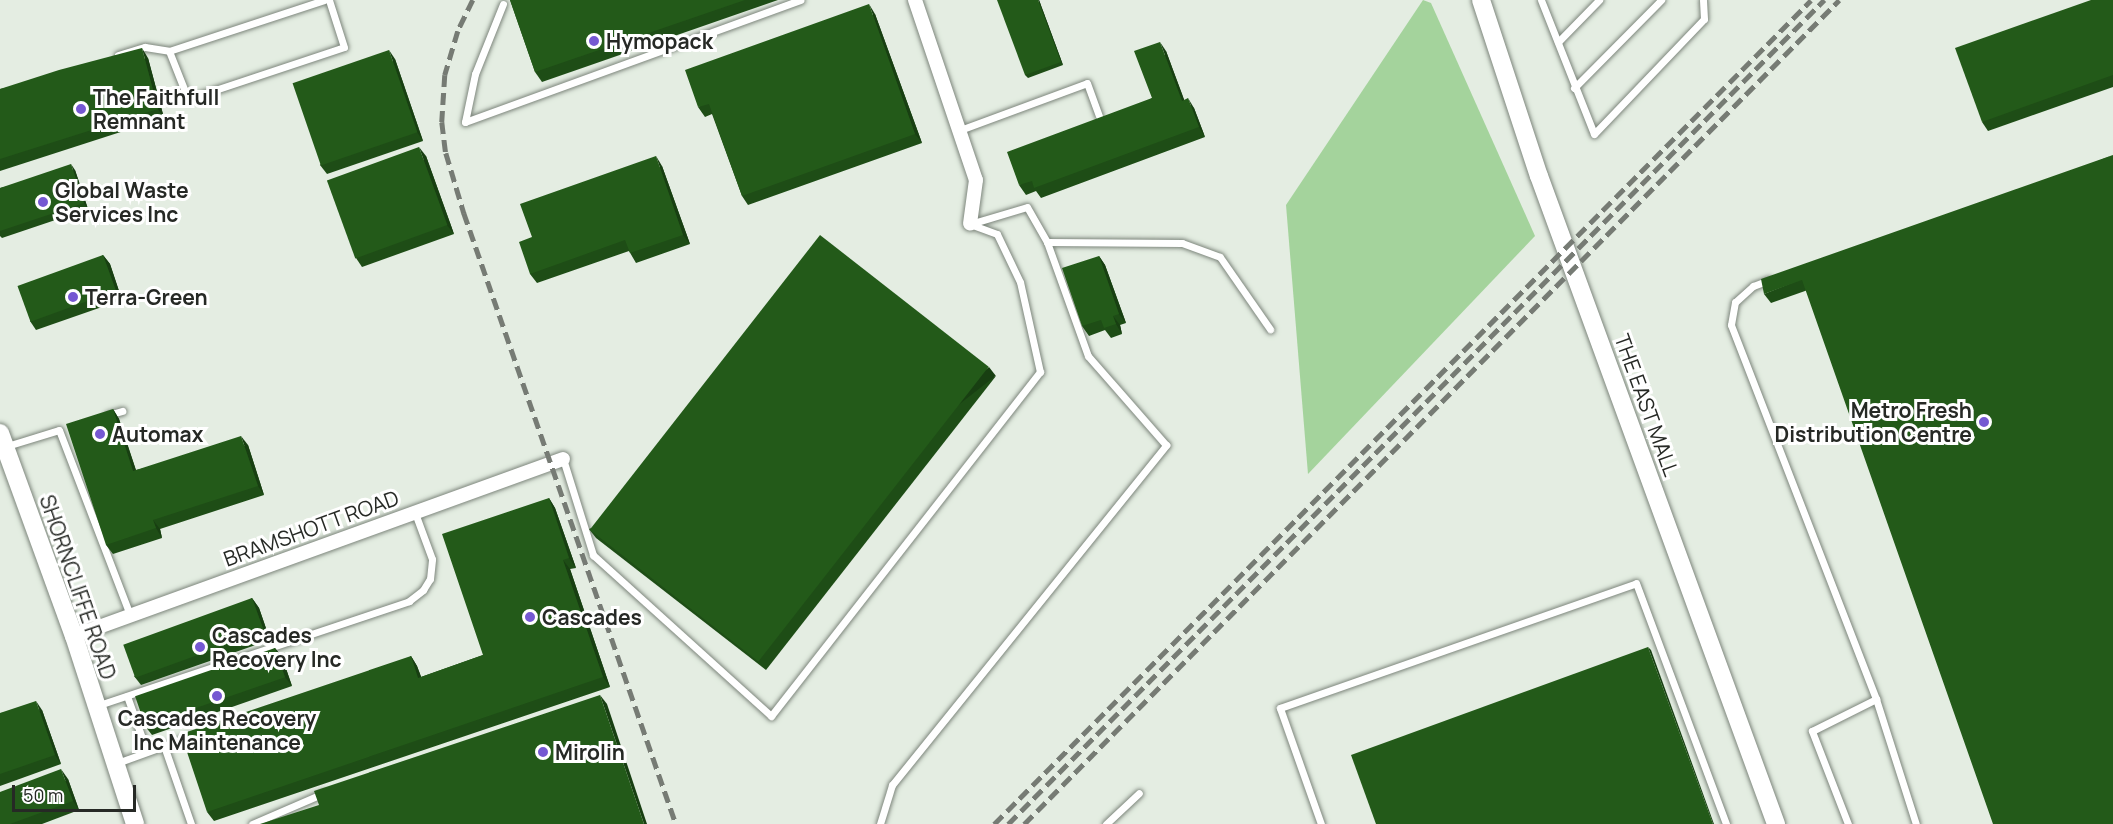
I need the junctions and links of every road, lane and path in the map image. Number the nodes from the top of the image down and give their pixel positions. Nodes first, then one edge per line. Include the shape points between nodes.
1 (326, 0) edge
2 (801, 0) edge
3 (915, 0) edge
4 (1481, 0) edge
5 (1541, 0) edge
6 (1599, 0) edge
7 (1661, 0) edge
8 (1703, 0) edge
9 (503, 4) dead end
10 (1558, 42) junction
11 (169, 51) junction
12 (111, 57) edge
13 (1574, 88) junction
14 (1099, 116) edge
15 (960, 130) junction
16 (970, 224) junction
17 (1047, 242) junction
18 (1776, 278) edge
19 (1270, 329) dead end
20 (122, 411) dead end
21 (103, 416) edge
22 (68, 428) edge
23 (60, 430) junction
24 (2, 440) edge
25 (563, 459) joint
26 (415, 513) junction
27 (130, 615) junction
28 (74, 636) junction
29 (127, 696) junction
30 (1876, 699) junction
31 (96, 706) junction
32 (197, 733) edge
33 (164, 746) junction
34 (147, 752) junction
35 (115, 764) junction
36 (327, 792) edge
37 (1139, 793) dead end
38 (134, 824) edge
39 (191, 824) edge
40 (252, 824) edge
41 (880, 824) edge
42 (1106, 824) edge
43 (1321, 824) edge
44 (1726, 824) edge
45 (1776, 824) edge
46 (1848, 824) edge
47 (1916, 824) edge

1 - 11 lane
1 - 11 lane via 345,47 188,99
2 - 9 lane via 465,122 476,74
3 - 15 street
4 - 45 main road, THE EAST MALL via 1539,176
5 - 10 lane
6 - 10 lane
7 - 13 lane
8 - 13 lane via 1704,19 1594,134
10 - 13 lane
11 - 12 lane via 145,47
14 - 15 lane via 1087,83
15 - 16 street via 976,180
16 - 17 lane via 1027,207
16 - 25 lane via 998,234 1016,272 1040,372 771,716 593,555
17 - 19 lane via 1182,243 1220,257
17 - 41 lane via 1088,356 1166,445 892,785
18 - 30 lane via 1753,286 1735,302 1731,325
20 - 21 lane
22 - 23 lane
23 - 24 lane
23 - 27 lane
24 - 28 main road, SHORNCLIFFE ROAD
25 - 26 street, BRAMSHOTT ROAD
26 - 27 street, BRAMSHOTT ROAD
26 - 29 lane via 432,559 430,579 409,601
27 - 28 street, BRAMSHOTT ROAD
28 - 31 main road, SHORNCLIFFE ROAD
29 - 31 lane
29 - 34 lane
30 - 46 lane via 1812,731
30 - 47 lane
31 - 35 main road, SHORNCLIFFE ROAD
32 - 33 lane
33 - 34 lane
33 - 39 lane
34 - 35 lane
35 - 38 main road, SHORNCLIFFE ROAD
36 - 40 lane
37 - 42 lane
43 - 44 lane via 1280,708 1636,583

